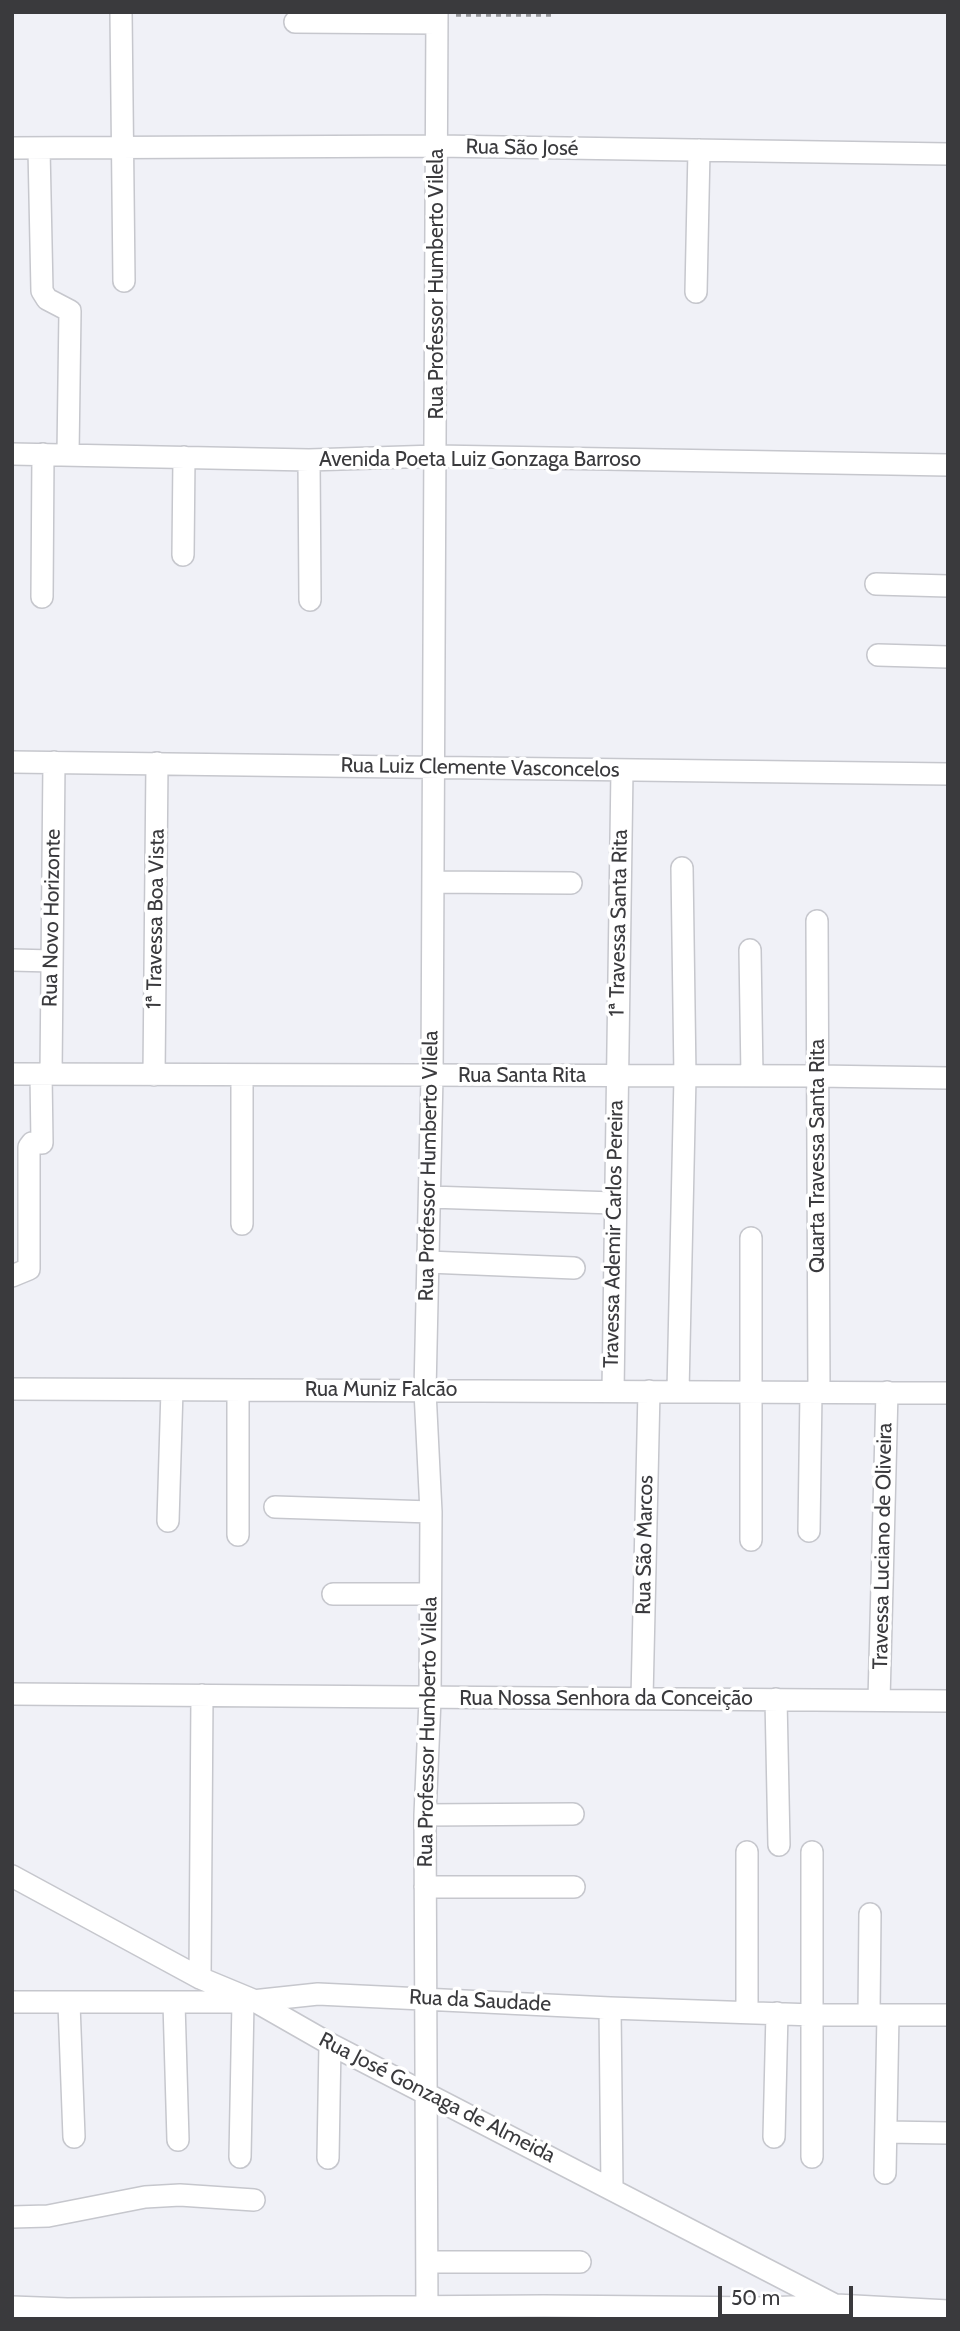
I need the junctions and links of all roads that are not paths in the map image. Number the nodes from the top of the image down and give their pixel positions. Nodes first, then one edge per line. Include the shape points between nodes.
1 (121, 12) edge
2 (434, 18) edge
3 (295, 22) dead end
4 (438, 146) junction
5 (12, 148) edge
6 (39, 149) junction
7 (122, 149) junction
8 (699, 150) junction
9 (948, 154) edge
10 (124, 281) dead end
11 (696, 292) dead end
12 (12, 454) edge
13 (43, 454) junction
14 (68, 454) junction
15 (436, 456) junction
16 (184, 457) junction
17 (309, 460) junction
18 (948, 465) edge
19 (183, 555) dead end
20 (876, 584) dead end
21 (948, 586) edge
22 (42, 597) dead end
23 (310, 600) dead end
24 (878, 655) dead end
25 (948, 657) edge
26 (12, 762) edge
27 (54, 762) junction
28 (157, 763) junction
29 (433, 768) junction
30 (622, 770) junction
31 (948, 774) edge
32 (682, 868) dead end
33 (433, 882) junction
34 (571, 883) dead end
35 (817, 921) dead end
36 (750, 950) dead end
37 (12, 960) edge
38 (52, 961) junction
39 (12, 1074) edge
40 (46, 1074) junction
41 (154, 1075) junction
42 (242, 1075) junction
43 (432, 1076) junction
44 (616, 1076) junction
45 (752, 1076) junction
46 (817, 1076) junction
47 (685, 1077) junction
48 (948, 1078) edge
49 (430, 1197) junction
50 (614, 1203) junction
51 (242, 1224) dead end
52 (751, 1238) dead end
53 (428, 1262) junction
54 (574, 1268) dead end
55 (12, 1276) edge
56 (12, 1389) edge
57 (172, 1390) junction
58 (238, 1390) junction
59 (425, 1391) junction
60 (613, 1391) junction
61 (649, 1391) junction
62 (678, 1391) junction
63 (749, 1392) junction
64 (815, 1392) junction
65 (887, 1392) junction
66 (948, 1392) edge
67 (275, 1507) dead end
68 (431, 1512) junction
69 (167, 1521) dead end
70 (809, 1531) dead end
71 (238, 1535) dead end
72 (751, 1540) dead end
73 (333, 1594) dead end
74 (423, 1594) junction
75 (12, 1694) edge
76 (202, 1695) junction
77 (642, 1698) junction
78 (430, 1699) junction
79 (776, 1699) junction
80 (879, 1700) junction
81 (948, 1701) edge
82 (573, 1814) dead end
83 (425, 1815) junction
84 (779, 1845) dead end
85 (747, 1852) dead end
86 (812, 1852) dead end
87 (12, 1876) edge
88 (425, 1887) junction
89 (574, 1887) dead end
90 (870, 1914) dead end
91 (200, 1978) junction
92 (427, 1998) junction
93 (248, 2001) junction
94 (12, 2002) edge
95 (174, 2003) junction
96 (69, 2004) junction
97 (610, 2008) junction
98 (747, 2011) junction
99 (777, 2013) junction
100 (814, 2015) junction
101 (879, 2015) junction
102 (948, 2015) edge
103 (330, 2044) junction
104 (427, 2094) junction
105 (887, 2132) junction
106 (948, 2133) edge
107 (74, 2137) dead end
108 (774, 2137) dead end
109 (178, 2140) dead end
110 (240, 2157) dead end
111 (812, 2157) dead end
112 (328, 2158) dead end
113 (885, 2173) dead end
114 (612, 2188) junction
115 (254, 2200) dead end
116 (12, 2217) edge
117 (428, 2262) junction
118 (580, 2262) dead end
119 (836, 2305) junction
120 (12, 2307) edge
121 (948, 2311) edge
122 (544, 2313) edge
123 (671, 2313) edge
124 (67, 2314) edge
125 (427, 2314) edge
126 (767, 2314) edge
127 (862, 2319) edge

1 - 7 street
2 - 3 street
2 - 4 street, Rua Professor Humberto Vilela
4 - 7 street, Rua São José
4 - 8 street, Rua São José
4 - 15 street, Rua Professor Humberto Vilela
5 - 6 street, Rua São José
6 - 7 street, Rua São José
6 - 14 street via 42,291 47,299 70,311
7 - 10 street
8 - 9 street, Rua São José
8 - 11 street
12 - 13 street, Avenida Poeta Luiz Gonzaga Barroso
13 - 14 street, Avenida Poeta Luiz Gonzaga Barroso
13 - 22 street
14 - 16 street, Avenida Poeta Luiz Gonzaga Barroso
15 - 17 street, Avenida Poeta Luiz Gonzaga Barroso
15 - 18 street, Avenida Poeta Luiz Gonzaga Barroso
15 - 29 street, Rua Professor Humberto Vilela
16 - 17 street, Avenida Poeta Luiz Gonzaga Barroso
16 - 19 street
17 - 23 street
20 - 21 street
24 - 25 street
26 - 27 street, Rua Luiz Clemente Vasconcelos
27 - 28 street, Rua Luiz Clemente Vasconcelos
27 - 38 street, Rua Novo Horizonte
28 - 29 street, Rua Luiz Clemente Vasconcelos
28 - 41 street, 1ª Travessa Boa Vista
29 - 30 street, Rua Luiz Clemente Vasconcelos
29 - 33 street, Rua Professor Humberto Vilela
30 - 31 street, Rua Luiz Clemente Vasconcelos
30 - 44 street, 1ª Travessa Santa Rita
32 - 47 street
33 - 34 street
33 - 43 street, Rua Professor Humberto Vilela
35 - 46 street, Quarta Travessa Santa Rita
36 - 45 street
37 - 38 street
38 - 40 street, Rua Novo Horizonte
39 - 40 street, Rua Santa Rita
40 - 41 street, Rua Santa Rita
40 - 55 street, Rua Novo Horizonte via 42,1143 29,1147 29,1269
41 - 42 street, Rua Santa Rita
42 - 43 street, Rua Santa Rita
42 - 51 street
43 - 44 street, Rua Santa Rita
43 - 49 street, Rua Professor Humberto Vilela
44 - 47 street, Rua Santa Rita
44 - 50 street, Travessa Ademir Carlos Pereira
45 - 46 street, Rua Santa Rita
45 - 47 street, Rua Santa Rita
46 - 48 street, Rua Santa Rita
46 - 64 street, Quarta Travessa Santa Rita
47 - 62 street
49 - 50 street
49 - 53 street, Rua Professor Humberto Vilela
50 - 60 street, Travessa Ademir Carlos Pereira
52 - 63 street
53 - 54 street
53 - 59 street, Rua Professor Humberto Vilela
56 - 57 street, Rua Muniz Falcão
57 - 58 street, Rua Muniz Falcão
57 - 69 street
58 - 59 street, Rua Muniz Falcão
58 - 71 street
59 - 60 street, Rua Muniz Falcão
59 - 68 street, Rua Professor Humberto Vilela
60 - 61 street, Rua Muniz Falcão
61 - 62 street, Rua Muniz Falcão
61 - 77 street, Rua São Marcos
62 - 63 street, Rua Muniz Falcão
63 - 64 street, Rua Muniz Falcão
63 - 72 street
64 - 65 street, Rua Muniz Falcão
64 - 70 street
65 - 66 street, Rua Muniz Falcão
65 - 80 street, Travessa Luciano de Oliveira
67 - 68 street
68 - 74 street, Rua Professor Humberto Vilela
73 - 74 street
74 - 78 street, Rua Professor Humberto Vilela
75 - 76 street, Rua Nossa Senhora da Conceição
76 - 78 street, Rua Nossa Senhora da Conceição
76 - 91 street
77 - 78 street, Rua Nossa Senhora da Conceição
77 - 79 street, Rua Nossa Senhora da Conceição
78 - 83 street, Rua Professor Humberto Vilela
79 - 80 street, Rua Nossa Senhora da Conceição
79 - 84 street
80 - 81 street, Rua Nossa Senhora da Conceição
82 - 83 street
83 - 88 street, Rua Professor Humberto Vilela
85 - 98 street
86 - 100 street
87 - 91 street, Rua José Gonzaga de Almeida
88 - 89 street
88 - 92 street, Rua Professor Humberto Vilela
90 - 101 street
91 - 93 street, Rua José Gonzaga de Almeida
92 - 93 street, Rua da Saudade via 318,1994
92 - 97 street, Rua da Saudade
92 - 104 street, Rua Professor Humberto Vilela
93 - 95 street, Rua da Saudade
93 - 103 street, Rua José Gonzaga de Almeida
93 - 110 street
94 - 96 street, Rua da Saudade
95 - 96 street, Rua da Saudade
95 - 109 street
96 - 107 street
97 - 98 street, Rua da Saudade
97 - 114 street
98 - 99 street, Rua da Saudade
99 - 100 street, Rua da Saudade
99 - 108 street
100 - 101 street, Rua da Saudade
100 - 111 street
101 - 102 street, Rua da Saudade
101 - 105 street
103 - 104 street, Rua José Gonzaga de Almeida
103 - 112 street
104 - 114 street, Rua José Gonzaga de Almeida
104 - 117 street, Rua Professor Humberto Vilela
105 - 106 street
105 - 113 street
114 - 119 street, Rua José Gonzaga de Almeida
115 - 116 street via 145,2197 48,2216
117 - 118 street
117 - 125 street, Rua Professor Humberto Vilela
119 - 121 street
119 - 126 street
119 - 127 street, Rua José Gonzaga de Almeida
120 - 124 street
122 - 123 street
122 - 125 street
123 - 126 street
124 - 125 street

